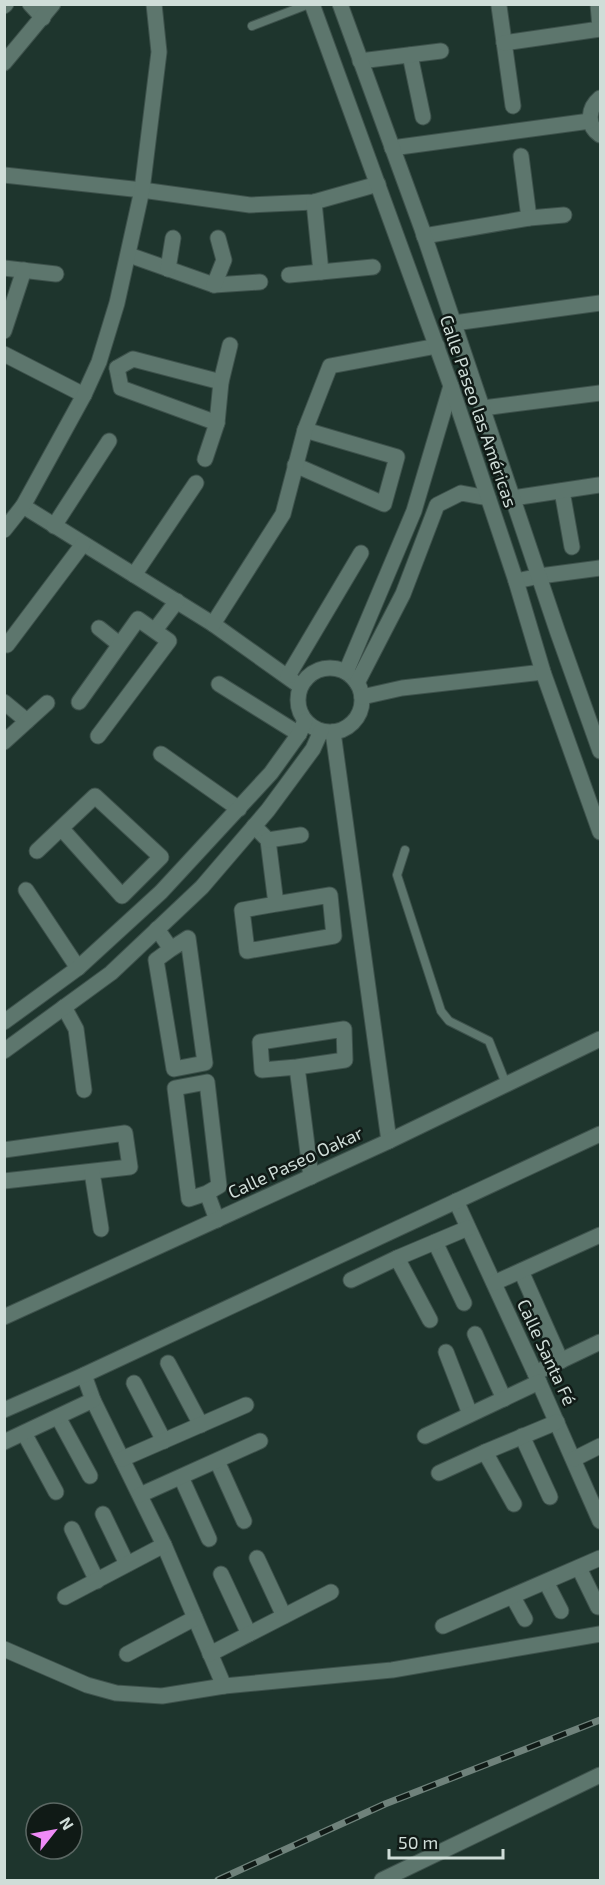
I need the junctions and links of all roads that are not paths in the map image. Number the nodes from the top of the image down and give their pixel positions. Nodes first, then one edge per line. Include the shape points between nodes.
1 (30, 4) edge
2 (53, 4) edge
3 (154, 4) edge
4 (310, 4) edge
5 (340, 4) edge
6 (598, 4) edge
7 (499, 6) dead end
8 (43, 18) junction
9 (600, 22) edge
10 (252, 26) dead end
11 (600, 29) edge
12 (504, 43) junction
13 (441, 51) dead end
14 (410, 55) junction
15 (360, 61) junction
16 (4, 63) edge
17 (600, 98) edge
18 (513, 106) dead end
19 (423, 117) dead end
20 (590, 121) junction
21 (600, 135) edge
22 (392, 148) junction
23 (521, 156) dead end
24 (4, 175) edge
25 (378, 184) junction
26 (142, 190) junction
27 (314, 202) junction
28 (564, 215) dead end
29 (529, 218) junction
30 (424, 236) junction
31 (172, 238) dead end
32 (218, 238) dead end
33 (129, 255) junction
34 (373, 267) dead end
35 (4, 268) edge
36 (168, 269) junction
37 (24, 270) junction
38 (321, 272) junction
39 (56, 274) dead end
40 (290, 275) dead end
41 (260, 282) dead end
42 (214, 285) junction
43 (445, 297) junction
44 (422, 303) junction
45 (600, 303) edge
46 (454, 323) junction
47 (4, 331) edge
48 (230, 345) dead end
49 (437, 346) junction
50 (4, 354) edge
51 (99, 362) junction
52 (117, 368) junction
53 (221, 382) junction
54 (452, 386) junction
55 (600, 393) edge
56 (84, 395) junction
57 (483, 408) junction
58 (217, 423) junction
59 (305, 430) junction
60 (109, 441) dead end
61 (205, 459) dead end
62 (295, 465) junction
63 (196, 483) dead end
64 (599, 485) dead end
65 (562, 491) junction
66 (488, 498) junction
67 (513, 498) junction
68 (23, 506) junction
69 (54, 526) junction
70 (4, 530) edge
71 (83, 543) junction
72 (572, 547) dead end
73 (361, 553) dead end
74 (600, 568) edge
75 (134, 575) junction
76 (540, 576) junction
77 (516, 581) junction
78 (177, 602) junction
79 (213, 624) junction
80 (99, 628) dead end
81 (155, 630) junction
82 (119, 644) junction
83 (8, 645) dead end
84 (543, 672) junction
85 (294, 681) junction
86 (219, 684) dead end
87 (355, 684) junction
88 (4, 702) edge
89 (79, 702) dead end
90 (46, 703) dead end
91 (27, 721) junction
92 (302, 728) junction
93 (327, 732) junction
94 (98, 736) dead end
95 (4, 742) edge
96 (600, 751) edge
97 (161, 754) dead end
98 (239, 808) junction
99 (254, 826) junction
100 (61, 828) junction
101 (600, 832) edge
102 (300, 835) dead end
103 (268, 840) junction
104 (405, 850) dead end
105 (37, 851) dead end
106 (144, 874) junction
107 (26, 890) dead end
108 (160, 892) junction
109 (276, 904) junction
110 (157, 929) junction
111 (171, 949) junction
112 (78, 968) junction
113 (64, 1007) junction
114 (4, 1022) edge
115 (600, 1039) edge
116 (4, 1051) edge
117 (297, 1067) junction
118 (506, 1084) junction
119 (84, 1090) dead end
120 (600, 1134) edge
121 (389, 1141) junction
122 (4, 1150) edge
123 (92, 1172) junction
124 (311, 1177) junction
125 (4, 1181) edge
126 (207, 1193) junction
127 (456, 1201) junction
128 (217, 1220) junction
129 (468, 1228) junction
130 (101, 1229) dead end
131 (600, 1235) edge
132 (435, 1242) junction
133 (397, 1258) junction
134 (521, 1271) junction
135 (351, 1280) dead end
136 (494, 1283) junction
137 (464, 1303) dead end
138 (4, 1317) edge
139 (430, 1320) dead end
140 (475, 1334) dead end
141 (600, 1342) edge
142 (446, 1352) dead end
143 (561, 1361) junction
144 (168, 1363) dead end
145 (84, 1375) junction
146 (537, 1378) junction
147 (134, 1383) dead end
148 (504, 1399) junction
149 (93, 1400) junction
150 (246, 1405) dead end
151 (4, 1410) edge
152 (470, 1414) junction
153 (57, 1417) junction
154 (557, 1422) junction
155 (201, 1425) junction
156 (24, 1433) junction
157 (425, 1436) dead end
158 (522, 1436) junction
159 (164, 1441) junction
160 (260, 1441) dead end
161 (4, 1442) edge
162 (600, 1446) edge
163 (485, 1452) junction
164 (122, 1459) junction
165 (574, 1459) junction
166 (217, 1461) junction
167 (440, 1473) dead end
168 (90, 1476) dead end
169 (181, 1477) junction
170 (56, 1492) dead end
171 (140, 1495) junction
172 (550, 1497) dead end
173 (514, 1504) dead end
174 (104, 1514) dead end
175 (244, 1521) dead end
176 (600, 1521) edge
177 (72, 1529) dead end
178 (209, 1539) dead end
179 (164, 1545) junction
180 (256, 1558) dead end
181 (600, 1558) edge
182 (127, 1564) junction
183 (579, 1568) junction
184 (221, 1574) dead end
185 (97, 1581) junction
186 (546, 1582) junction
187 (331, 1592) dead end
188 (65, 1597) dead end
189 (513, 1597) junction
190 (598, 1607) dead end
191 (561, 1611) dead end
192 (284, 1616) junction
193 (195, 1618) junction
194 (525, 1619) dead end
195 (442, 1626) dead end
196 (249, 1634) junction
197 (600, 1634) edge
198 (4, 1649) edge
199 (127, 1654) dead end
200 (210, 1654) junction
201 (224, 1686) junction
202 (600, 1775) edge
203 (382, 1881) edge

1 - 8 street
2 - 8 street
3 - 26 street via 159,52
4 - 10 lane
4 - 25 street, Calle Paseo las Américas
5 - 15 street, Calle Paseo las Américas
6 - 9 street
7 - 12 street
8 - 16 street
9 - 11 street
11 - 12 street
12 - 18 street
13 - 14 street
14 - 15 street
14 - 19 street
15 - 22 street, Calle Paseo las Américas
17 - 20 street via 591,109
20 - 21 street
20 - 22 street
22 - 30 street, Calle Paseo las Américas
23 - 29 street
24 - 26 street
25 - 27 street
25 - 44 street, Calle Paseo las Américas
26 - 27 street via 250,205
26 - 33 street
27 - 38 street
28 - 29 street
29 - 30 street
30 - 43 street, Calle Paseo las Américas
31 - 36 street
32 - 42 street via 224,260
33 - 36 street
33 - 51 street
34 - 38 street
35 - 37 street
36 - 42 street
37 - 39 street
37 - 47 street
38 - 40 street
41 - 42 street
43 - 44 street
43 - 46 street, Calle Paseo las Américas
44 - 49 street, Calle Paseo las Américas
45 - 46 street
46 - 57 street, Calle Paseo las Américas
48 - 53 street
49 - 54 street, Calle Paseo las Américas
49 - 59 street via 330,366
50 - 56 street
51 - 52 street
51 - 56 street
52 - 53 street via 133,359
52 - 58 street via 121,388
53 - 58 street
54 - 66 street, Calle Paseo las Américas
54 - 87 street
55 - 57 street
56 - 68 street
57 - 67 street, Calle Paseo las Américas
58 - 61 street
59 - 62 street
59 - 62 street via 397,457 384,504
60 - 69 street
62 - 79 street via 283,514
63 - 75 street
64 - 65 street
65 - 67 street
65 - 72 street
66 - 77 street, Calle Paseo las Américas
66 - 87 street via 461,494 437,505 403,594
67 - 76 street, Calle Paseo las Américas
68 - 69 street
68 - 70 street
69 - 71 street
71 - 75 street
71 - 83 street
73 - 85 street
74 - 76 street
75 - 78 street
76 - 77 street
76 - 96 street, Calle Paseo las Américas
77 - 84 street, Calle Paseo las Américas
78 - 79 street
78 - 81 street
79 - 85 street
80 - 82 street
81 - 82 street via 138,619
81 - 94 street via 169,641
82 - 89 street
84 - 87 street via 402,688
84 - 101 street, Calle Paseo las Américas
85 - 87 street via 330,668
85 - 92 street
86 - 92 street
87 - 93 street via 360,712 356,719 345,729
88 - 91 street
90 - 91 street
91 - 95 street
92 - 93 street
92 - 98 street via 271,773
93 - 99 street
93 - 121 street
97 - 98 street
98 - 108 street
99 - 103 street
99 - 110 street via 202,887
100 - 105 street
100 - 106 street via 122,896
100 - 106 street via 95,796 161,856
102 - 103 street
103 - 109 street
104 - 118 lane via 397,874 441,1011 449,1021 489,1041
106 - 108 street
107 - 112 street
108 - 112 street
109 - 109 street via 242,910 247,951 334,936 330,895
110 - 111 street
110 - 113 street via 111,972
111 - 111 street via 156,960 174,1068 205,1063 188,939
112 - 114 street
113 - 116 street
113 - 119 street via 76,1029
115 - 118 street, Calle Paseo Oakar
117 - 117 street via 262,1070 260,1042 344,1029 345,1060
117 - 124 street
118 - 121 street, Calle Paseo Oakar
120 - 127 street
121 - 124 street, Calle Paseo Oakar
122 - 123 street via 125,1133 130,1167
123 - 125 street
123 - 130 street
124 - 128 street, Calle Paseo Oakar
126 - 126 street via 189,1199 175,1088 207,1082 219,1186
126 - 128 street
127 - 129 street, Calle Santa Fé
127 - 145 street
128 - 138 street, Calle Paseo Oakar
129 - 132 street
129 - 136 street, Calle Santa Fé
131 - 134 street
132 - 133 street
132 - 137 street
133 - 135 street
133 - 139 street
134 - 136 street
134 - 143 street
136 - 146 street, Calle Santa Fé
140 - 148 street
141 - 143 street
142 - 152 street
143 - 146 street
144 - 155 street
145 - 149 street
145 - 151 street
146 - 148 street
146 - 154 street, Calle Santa Fé
147 - 159 street
148 - 152 street
149 - 153 street
149 - 164 street
150 - 155 street
152 - 157 street
153 - 156 street
153 - 168 street
154 - 158 street
154 - 165 street, Calle Santa Fé
155 - 159 street
156 - 161 street
156 - 170 street
158 - 163 street
158 - 172 street
159 - 164 street
160 - 166 street
162 - 165 street
163 - 167 street
163 - 173 street
164 - 171 street
165 - 176 street, Calle Santa Fé
166 - 169 street
166 - 175 street
169 - 171 street
169 - 178 street
171 - 179 street
174 - 182 street
177 - 185 street
179 - 182 street
179 - 193 street
180 - 192 street
181 - 183 street
182 - 185 street
183 - 186 street
183 - 190 street
184 - 196 street
185 - 188 street
186 - 189 street
186 - 191 street
187 - 192 street
189 - 194 street
189 - 195 street
192 - 196 street
193 - 199 street
193 - 200 street
196 - 200 street
197 - 201 street via 392,1670
198 - 201 street via 87,1685 116,1692 162,1696
200 - 201 street
202 - 203 street

